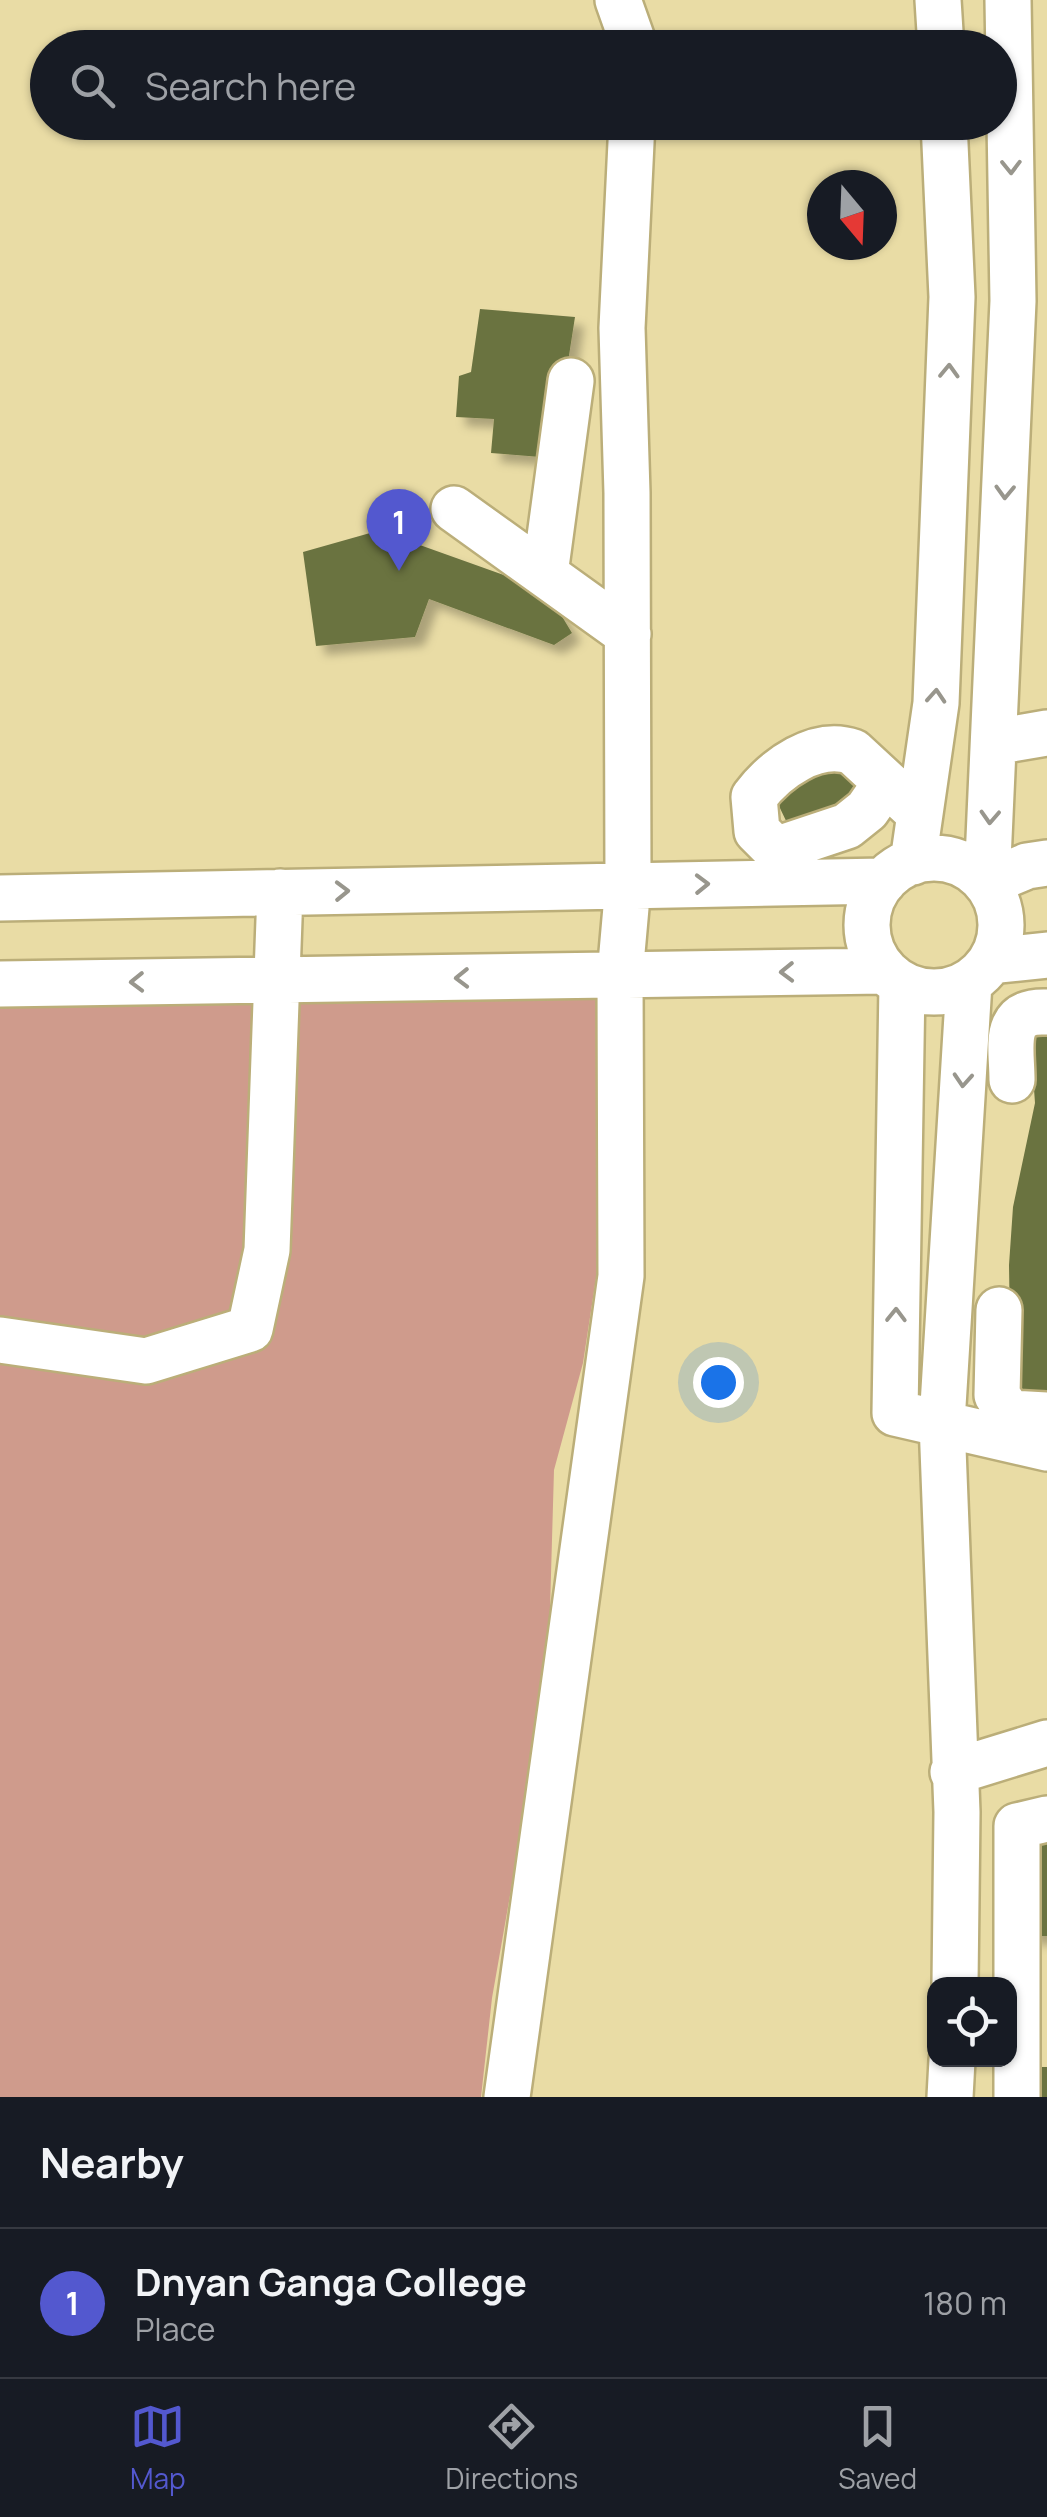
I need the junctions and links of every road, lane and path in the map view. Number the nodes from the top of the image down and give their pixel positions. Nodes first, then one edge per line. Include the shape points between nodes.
1 (618, 0) edge
2 (938, 0) edge
3 (1008, 0) edge
4 (629, 30) edge
5 (939, 30) edge
6 (1008, 30) edge
7 (631, 140) edge
8 (945, 140) edge
9 (1010, 140) edge
10 (1012, 260) junction
11 (950, 261) junction
12 (571, 381) dead end
13 (1027, 421) edge
14 (454, 509) dead end
15 (545, 574) junction
16 (628, 634) junction
17 (1047, 733) edge
18 (994, 742) junction
19 (885, 784) dead end
20 (920, 814) junction
21 (1047, 863) edge
22 (898, 871) junction
23 (986, 883) junction
24 (628, 885) junction
25 (280, 892) junction
26 (0, 898) edge
27 (1047, 926) edge
28 (1047, 955) edge
29 (987, 956) junction
30 (620, 976) junction
31 (893, 977) junction
32 (278, 980) junction
33 (0, 984) edge
34 (1047, 1012) edge
35 (1012, 1080) dead end
36 (999, 1310) dead end
37 (0, 1340) edge
38 (1047, 1414) edge
39 (942, 1422) junction
40 (1047, 1448) edge
41 (1047, 1744) edge
42 (1047, 1790) edge
43 (955, 1812) junction
44 (1032, 1834) edge
45 (1032, 1953) edge
46 (954, 1977) edge
47 (1022, 2032) edge
48 (952, 2067) edge
49 (506, 2097) edge
50 (950, 2097) edge
51 (1017, 2097) edge

1 - 4 street
2 - 5 street
3 -> 6 street
7 - 16 street via 622,328
8 - 11 street
9 -> 10 street
10 - 11 street
10 - 13 street
20 -> 11 street via 936,703
12 - 15 street
13 -> 18 street
14 - 15 street
15 - 16 street
16 - 24 street
17 - 18 street
18 -> 23 street
19 - 20 street
20 - 22 street
21 - 23 street
22 - 23 street via 933,858 972,869
24 -> 22 street
22 - 31 street via 873,897 867,916 874,954
23 - 29 street via 998,902
25 -> 24 street
24 - 30 street
25 - 26 street
25 - 32 street
27 - 29 street
28 - 29 street
29 - 31 street via 947,992 924,992
29 -> 39 street
31 -> 30 street
30 -> 32 street
30 - 49 street via 621,1276
39 -> 31 street via 894,1413
32 -> 33 street
32 - 37 street via 267,1250 250,1330 146,1361
34 - 35 street via 1017,1018 1011,1030
36 - 38 street via 997,1396 1009,1412
39 - 40 street
39 - 43 street
41 - 43 street
42 - 43 street
43 - 44 street
43 - 46 street
44 - 45 street
45 - 47 street
47 - 51 street
48 - 50 street

